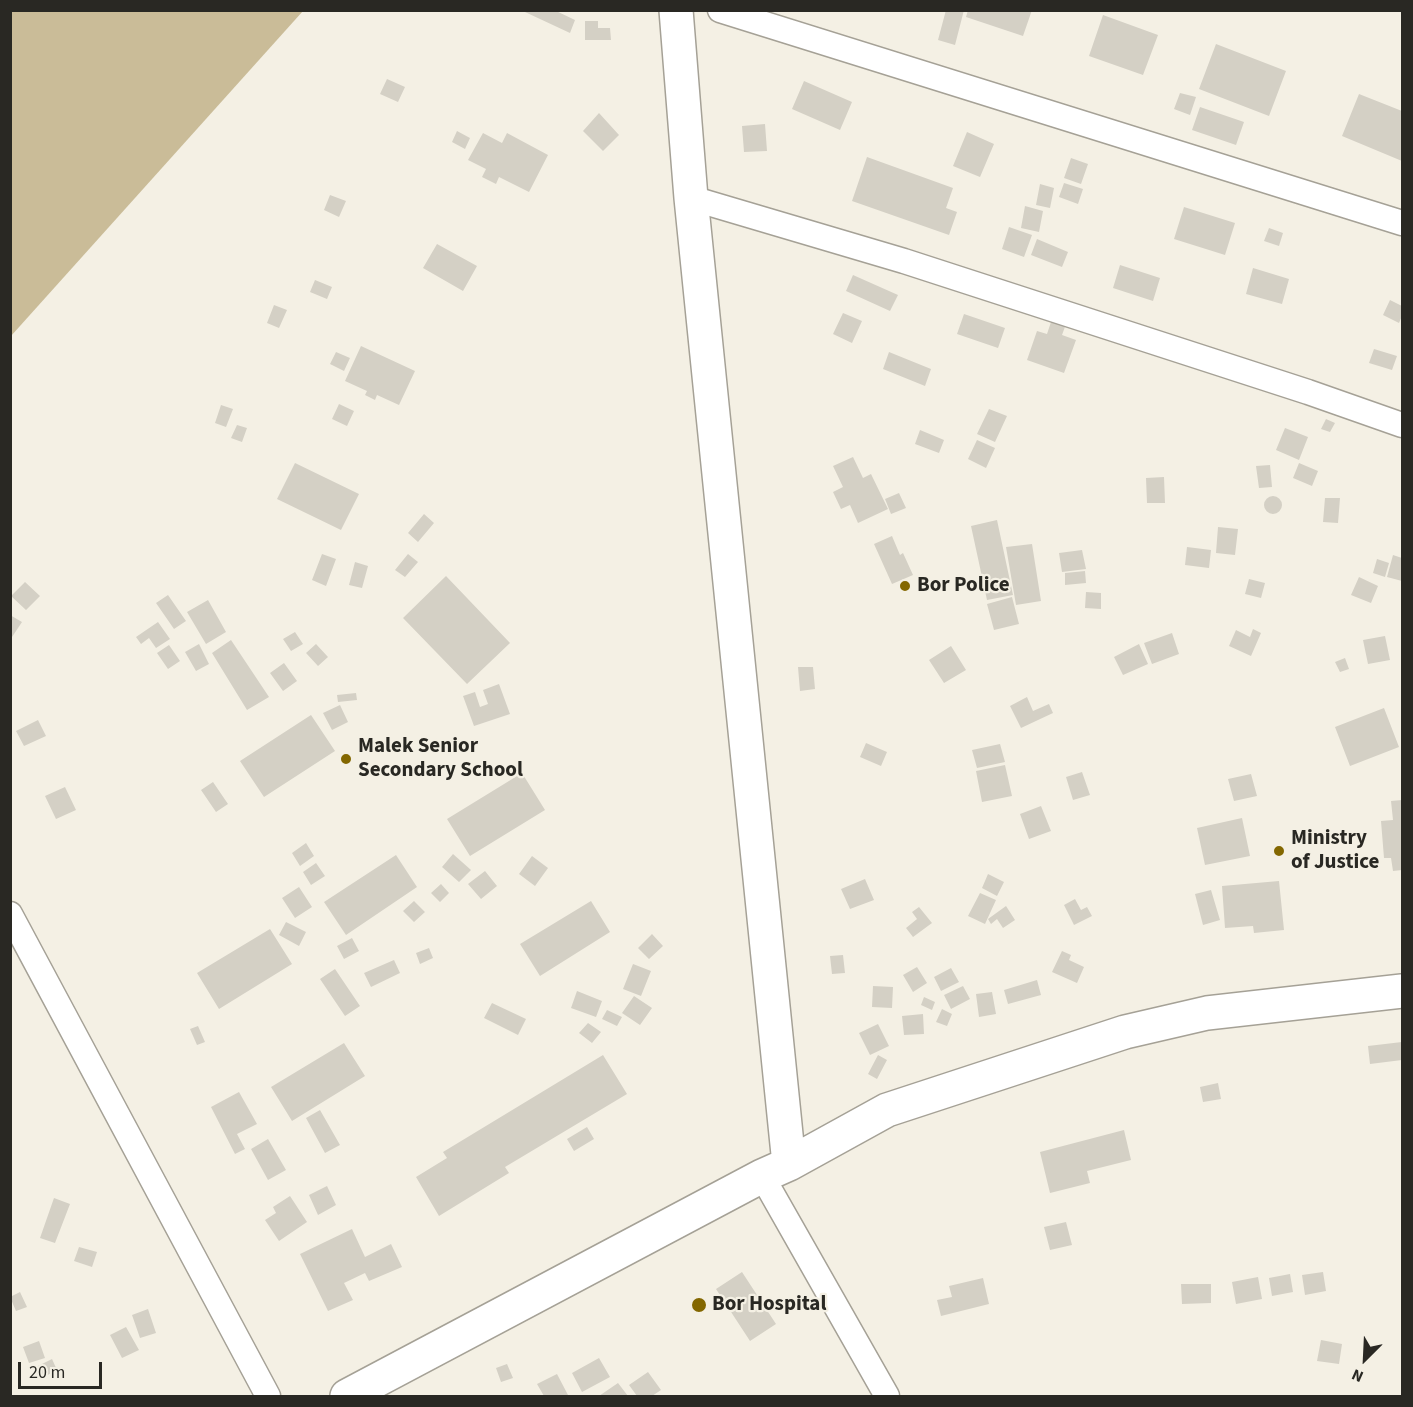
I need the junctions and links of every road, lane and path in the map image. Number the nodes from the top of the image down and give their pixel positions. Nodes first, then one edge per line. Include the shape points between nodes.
1 (676, 10) edge
2 (720, 10) edge
3 (691, 198) junction
4 (1402, 223) edge
5 (1402, 425) edge
6 (10, 914) edge
7 (1402, 991) edge
8 (776, 1170) junction
9 (268, 1396) edge
10 (347, 1396) edge
11 (887, 1396) edge

1 - 3 street
2 - 4 street
3 - 5 street via 904,261
3 - 8 street
6 - 9 street
7 - 8 street via 1207,1013 1125,1032 887,1110
8 - 10 street
8 - 11 street

